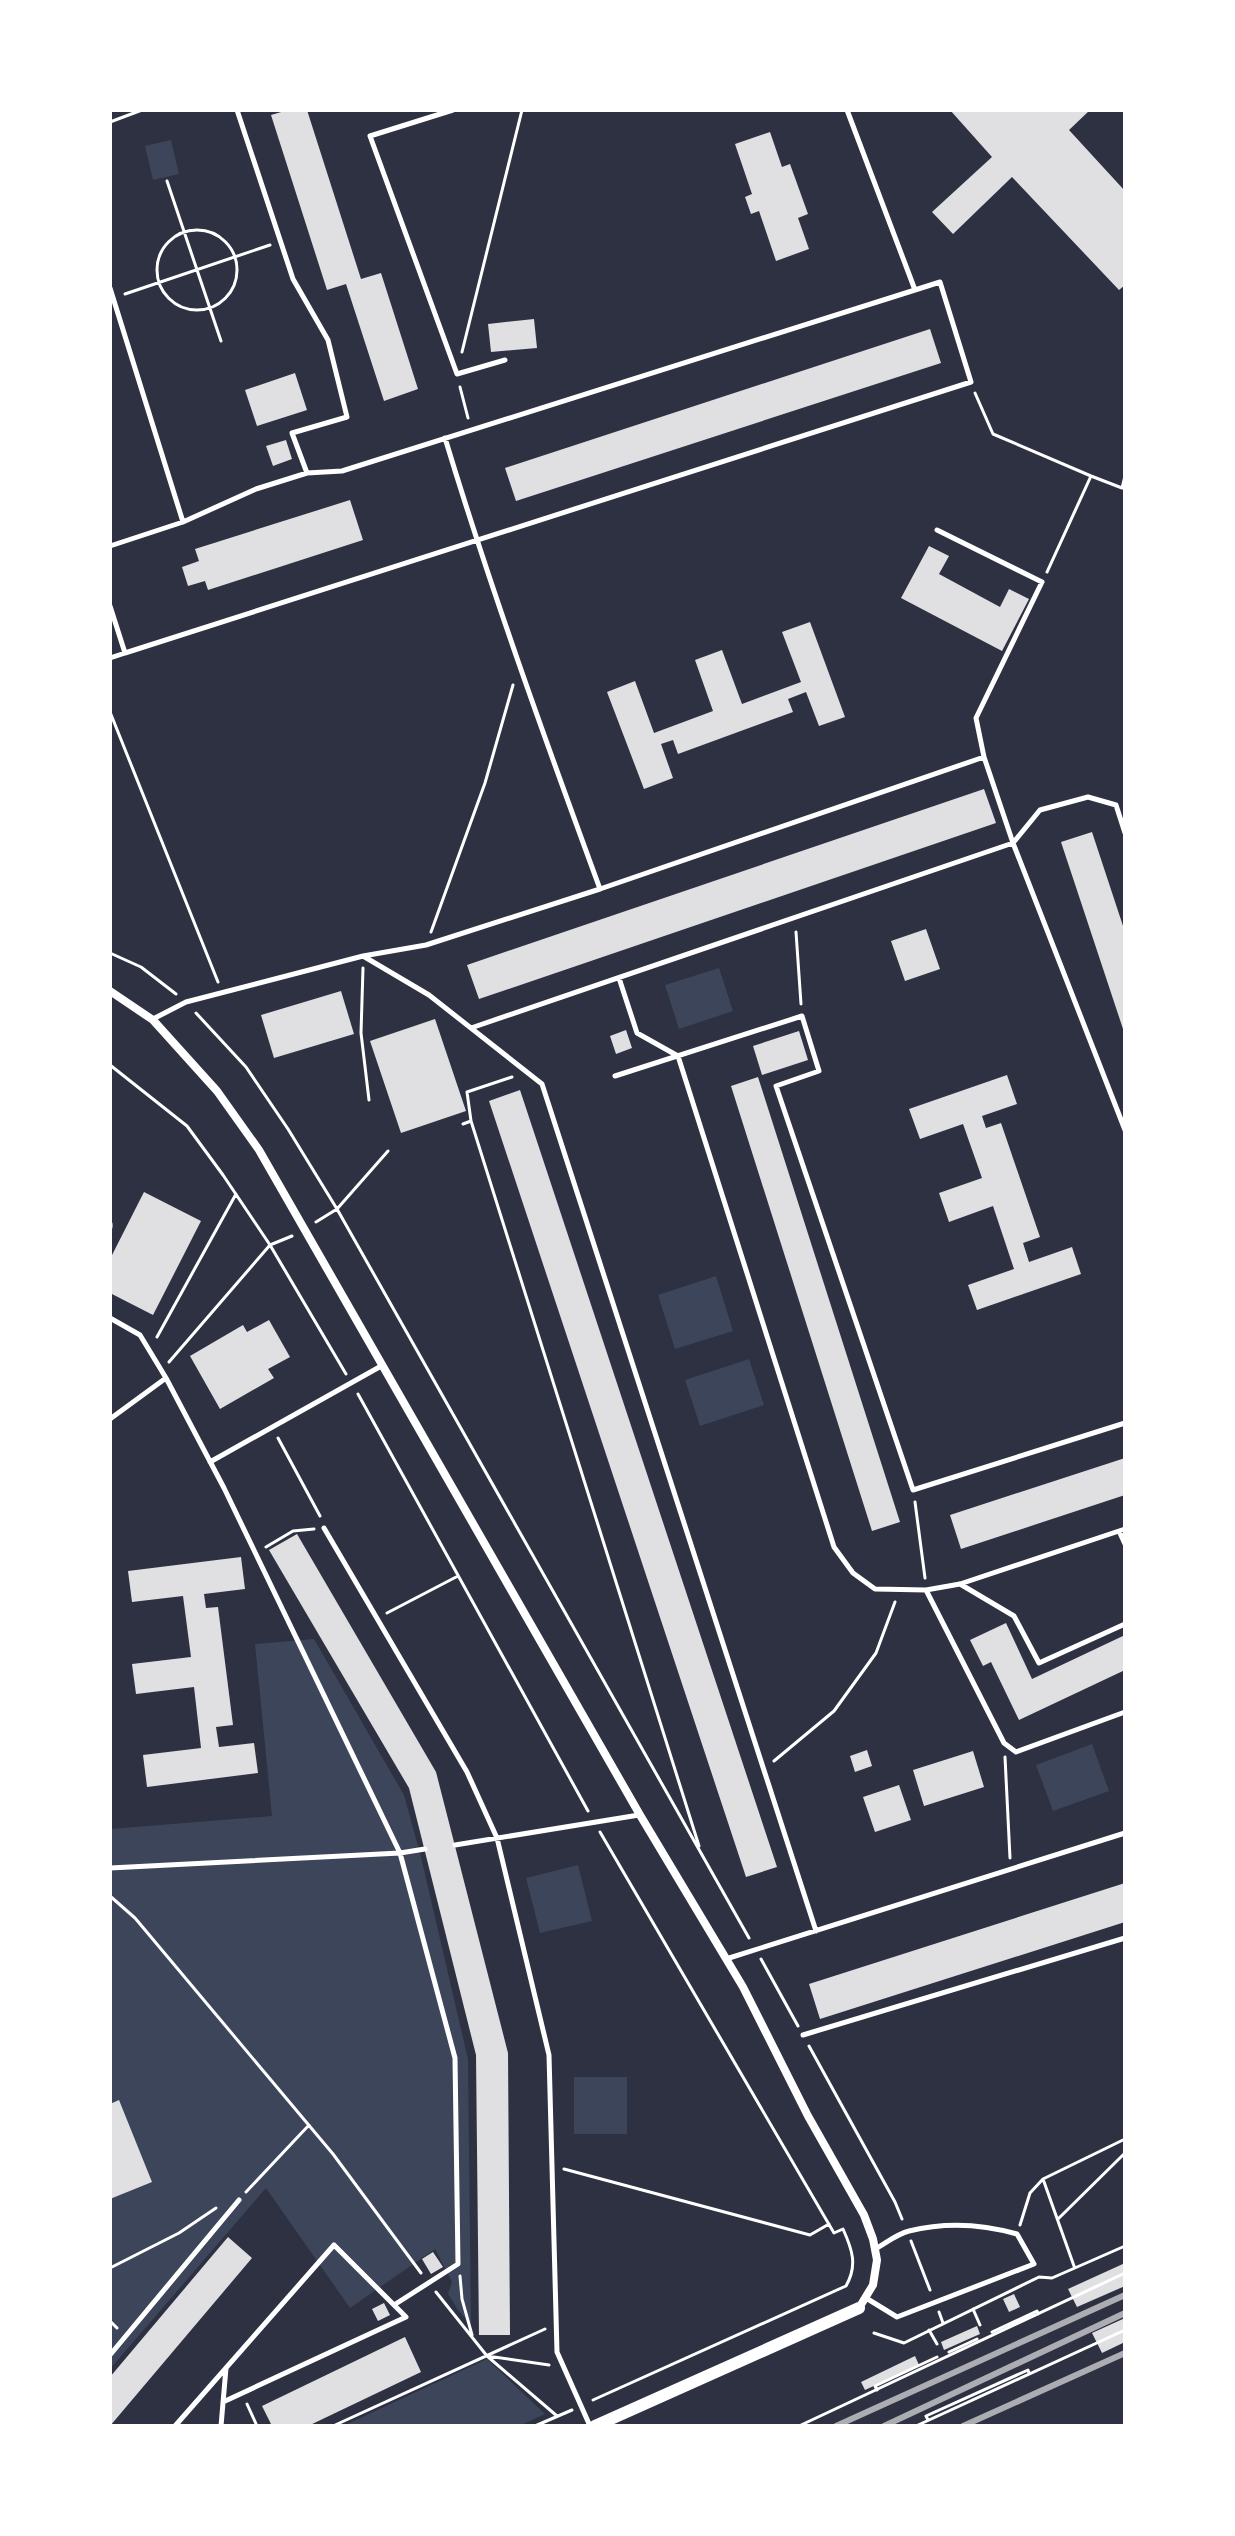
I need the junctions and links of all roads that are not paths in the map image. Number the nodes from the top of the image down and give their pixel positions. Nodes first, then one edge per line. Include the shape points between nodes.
1 (237, 110) edge
2 (453, 110) edge
3 (847, 110) edge
4 (110, 288) edge
5 (915, 290) junction
6 (505, 360) dead end
7 (445, 438) junction
8 (307, 473) junction
9 (183, 522) junction
10 (937, 530) dead end
11 (476, 541) junction
12 (110, 546) edge
13 (110, 606) edge
14 (125, 653) junction
15 (110, 658) edge
16 (984, 757) junction
17 (1125, 833) edge
18 (1013, 843) junction
19 (600, 889) junction
20 (363, 956) junction
21 (619, 978) junction
22 (110, 991) edge
23 (153, 1020) junction
24 (471, 1028) junction
25 (678, 1056) junction
26 (615, 1076) dead end
27 (1125, 1130) edge
28 (110, 1318) edge
29 (383, 1365) junction
30 (166, 1378) junction
31 (110, 1419) edge
32 (1125, 1423) edge
33 (210, 1462) junction
34 (324, 1528) road end
35 (1122, 1530) edge
36 (1125, 1544) edge
37 (960, 1584) junction
38 (926, 1590) junction
39 (1125, 1624) edge
40 (1125, 1712) edge
41 (640, 1815) junction
42 (1125, 1833) edge
43 (497, 1838) junction
44 (455, 1845) dead end
45 (425, 1849) dead end
46 (400, 1853) junction
47 (110, 1868) edge
48 (816, 1931) junction
49 (1125, 1938) edge
50 (726, 1959) junction
51 (803, 2035) road end
52 (239, 2200) road end
53 (875, 2249) junction
54 (862, 2303) junction
55 (394, 2305) junction
56 (110, 2355) edge
57 (226, 2367) junction
58 (223, 2402) junction
59 (175, 2426) edge
60 (221, 2426) edge
61 (593, 2426) edge

1 - 8 lane via 293,279 328,340 347,417 292,433
2 - 6 lane via 370,136 457,374
3 - 5 lane
4 - 9 lane
5 - 7 lane
5 - 11 lane via 940,282 971,382
7 - 8 lane via 342,471
7 - 11 lane
8 - 9 lane
9 - 12 lane
10 - 16 lane via 1042,582 976,718
11 - 14 lane
11 - 19 lane
13 - 14 lane
14 - 15 lane
16 - 18 lane
16 - 19 lane
17 - 18 lane via 1116,805 1088,797 1040,810
18 - 21 lane
18 - 27 lane
19 - 20 lane via 426,945
20 - 23 lane via 186,1002
20 - 24 lane via 429,995
21 - 24 lane
21 - 25 lane via 637,1033
22 - 23 street
23 - 29 street via 217,1091 259,1150
24 - 48 lane via 542,1084
25 - 26 lane
25 - 32 lane via 802,1016 819,1071 776,1086 913,1490
25 - 38 lane via 834,1547 853,1573 875,1589
28 - 30 lane via 140,1335
29 - 33 lane
29 - 41 street
30 - 31 lane
30 - 33 lane
33 - 46 lane
34 - 43 lane via 467,1772
35 - 36 lane
35 - 37 lane
37 - 38 lane
37 - 39 lane via 1014,1616 1039,1663
38 - 40 lane via 1004,1743 1016,1752
41 - 43 lane
41 - 50 street
42 - 48 lane
43 - 44 lane
43 - 61 lane via 549,2055 557,2352
45 - 46 lane
46 - 47 lane
46 - 55 lane via 455,2058 458,2264
48 - 50 lane
49 - 51 lane
50 - 53 street via 864,2215
52 - 56 lane
53 - 54 street via 873,2285
53 - 54 lane via 907,2231 990,2226 1017,2234 1034,2264 897,2317
54 - 61 street
55 - 57 lane via 334,2245
55 - 58 lane via 406,2317
57 - 58 lane
57 - 59 lane
58 - 60 lane

